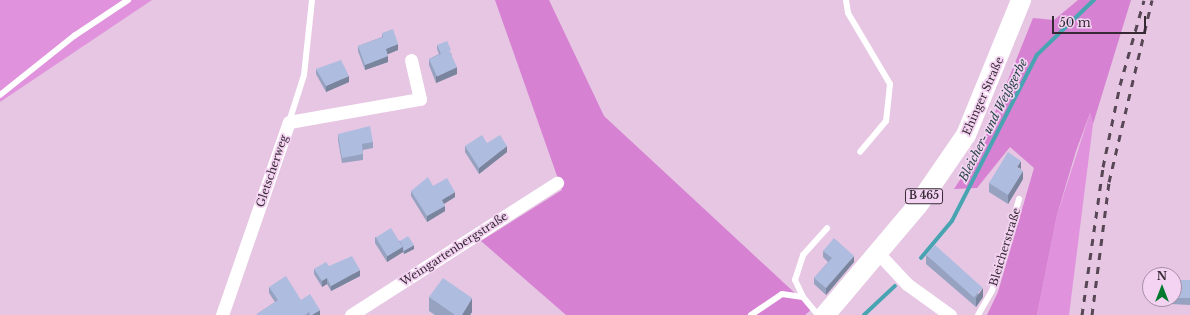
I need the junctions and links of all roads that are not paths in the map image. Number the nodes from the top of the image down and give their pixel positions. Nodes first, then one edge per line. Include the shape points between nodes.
1 (128, 0) edge
2 (312, 0) edge
3 (846, 0) edge
4 (1021, 0) edge
5 (411, 60) dead end
6 (0, 95) edge
7 (289, 122) junction
8 (860, 152) dead end
9 (557, 183) dead end
10 (1019, 199) dead end
11 (827, 228) dead end
12 (879, 254) junction
13 (803, 297) junction
14 (819, 311) edge
15 (944, 313) edge
16 (222, 315) edge
17 (351, 315) edge
18 (751, 315) edge
19 (818, 315) edge
20 (978, 315) edge

1 - 6 lane via 74,36
2 - 7 lane via 304,75
3 - 8 lane via 848,13 890,84 886,121
4 - 12 main road, Ehinger Straße / B 465 via 966,135
5 - 7 street, Gletscherweg via 420,99
7 - 16 street, Gletscherweg
9 - 17 street, Weingartenbergstraße
10 - 20 lane, Bleicherstraße via 992,291
11 - 13 lane via 803,255 795,280
12 - 14 main road, Ehinger Straße / B 465
12 - 15 street via 907,284
13 - 14 lane
13 - 18 lane via 782,294
14 - 19 lane

